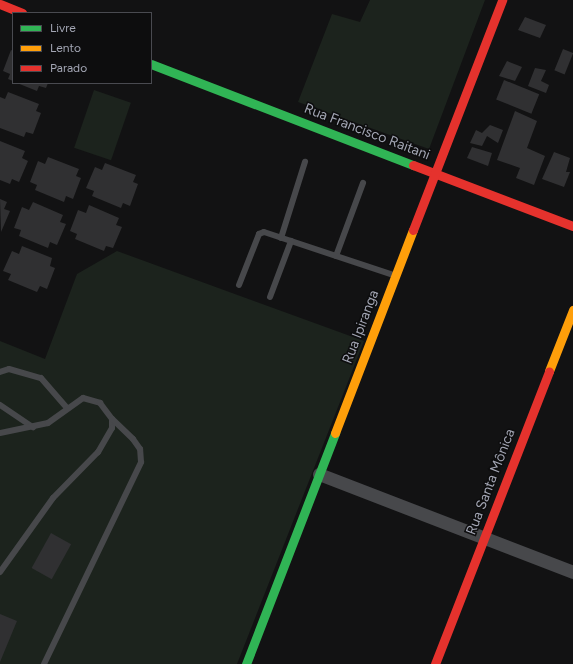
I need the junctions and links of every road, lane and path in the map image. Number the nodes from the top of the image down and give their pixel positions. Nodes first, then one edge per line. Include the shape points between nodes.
1 (502, 0) edge
2 (0, 4) edge
3 (20, 12) edge
4 (152, 64) edge
5 (305, 162) dead end
6 (435, 173) junction
7 (363, 183) dead end
8 (573, 226) edge
9 (281, 238) junction
10 (291, 241) junction
11 (336, 256) junction
12 (396, 276) junction
13 (239, 285) dead end
14 (270, 297) dead end
15 (573, 310) edge
16 (0, 372) edge
17 (0, 406) edge
18 (66, 407) junction
19 (112, 419) junction
20 (33, 427) junction
21 (0, 433) edge
22 (319, 474) junction
23 (484, 538) junction
24 (0, 572) edge
25 (573, 572) edge
26 (44, 664) edge
27 (246, 664) edge
28 (435, 664) edge

1 - 6 main road, Rua Ipiranga
2 - 3 main road
4 - 6 main road, Rua Francisco Raitani
5 - 9 lane
6 - 8 main road, Rua Francisco Raitani
6 - 12 main road, Rua Ipiranga
7 - 11 lane
9 - 10 lane
9 - 13 lane via 259,234
10 - 11 lane
10 - 14 lane
11 - 12 lane
12 - 22 main road, Rua Ipiranga
15 - 23 main road, Rua Santa Mônica
16 - 18 lane via 9,369 41,378
17 - 20 lane
18 - 19 lane via 83,398 93,399 107,409
18 - 20 lane via 48,423
19 - 24 lane via 112,428 98,452 53,498
19 - 26 lane via 140,449 141,462
20 - 21 lane
22 - 23 street
22 - 27 main road, Rua Ipiranga
23 - 25 street
23 - 28 main road, Rua Santa Mônica

